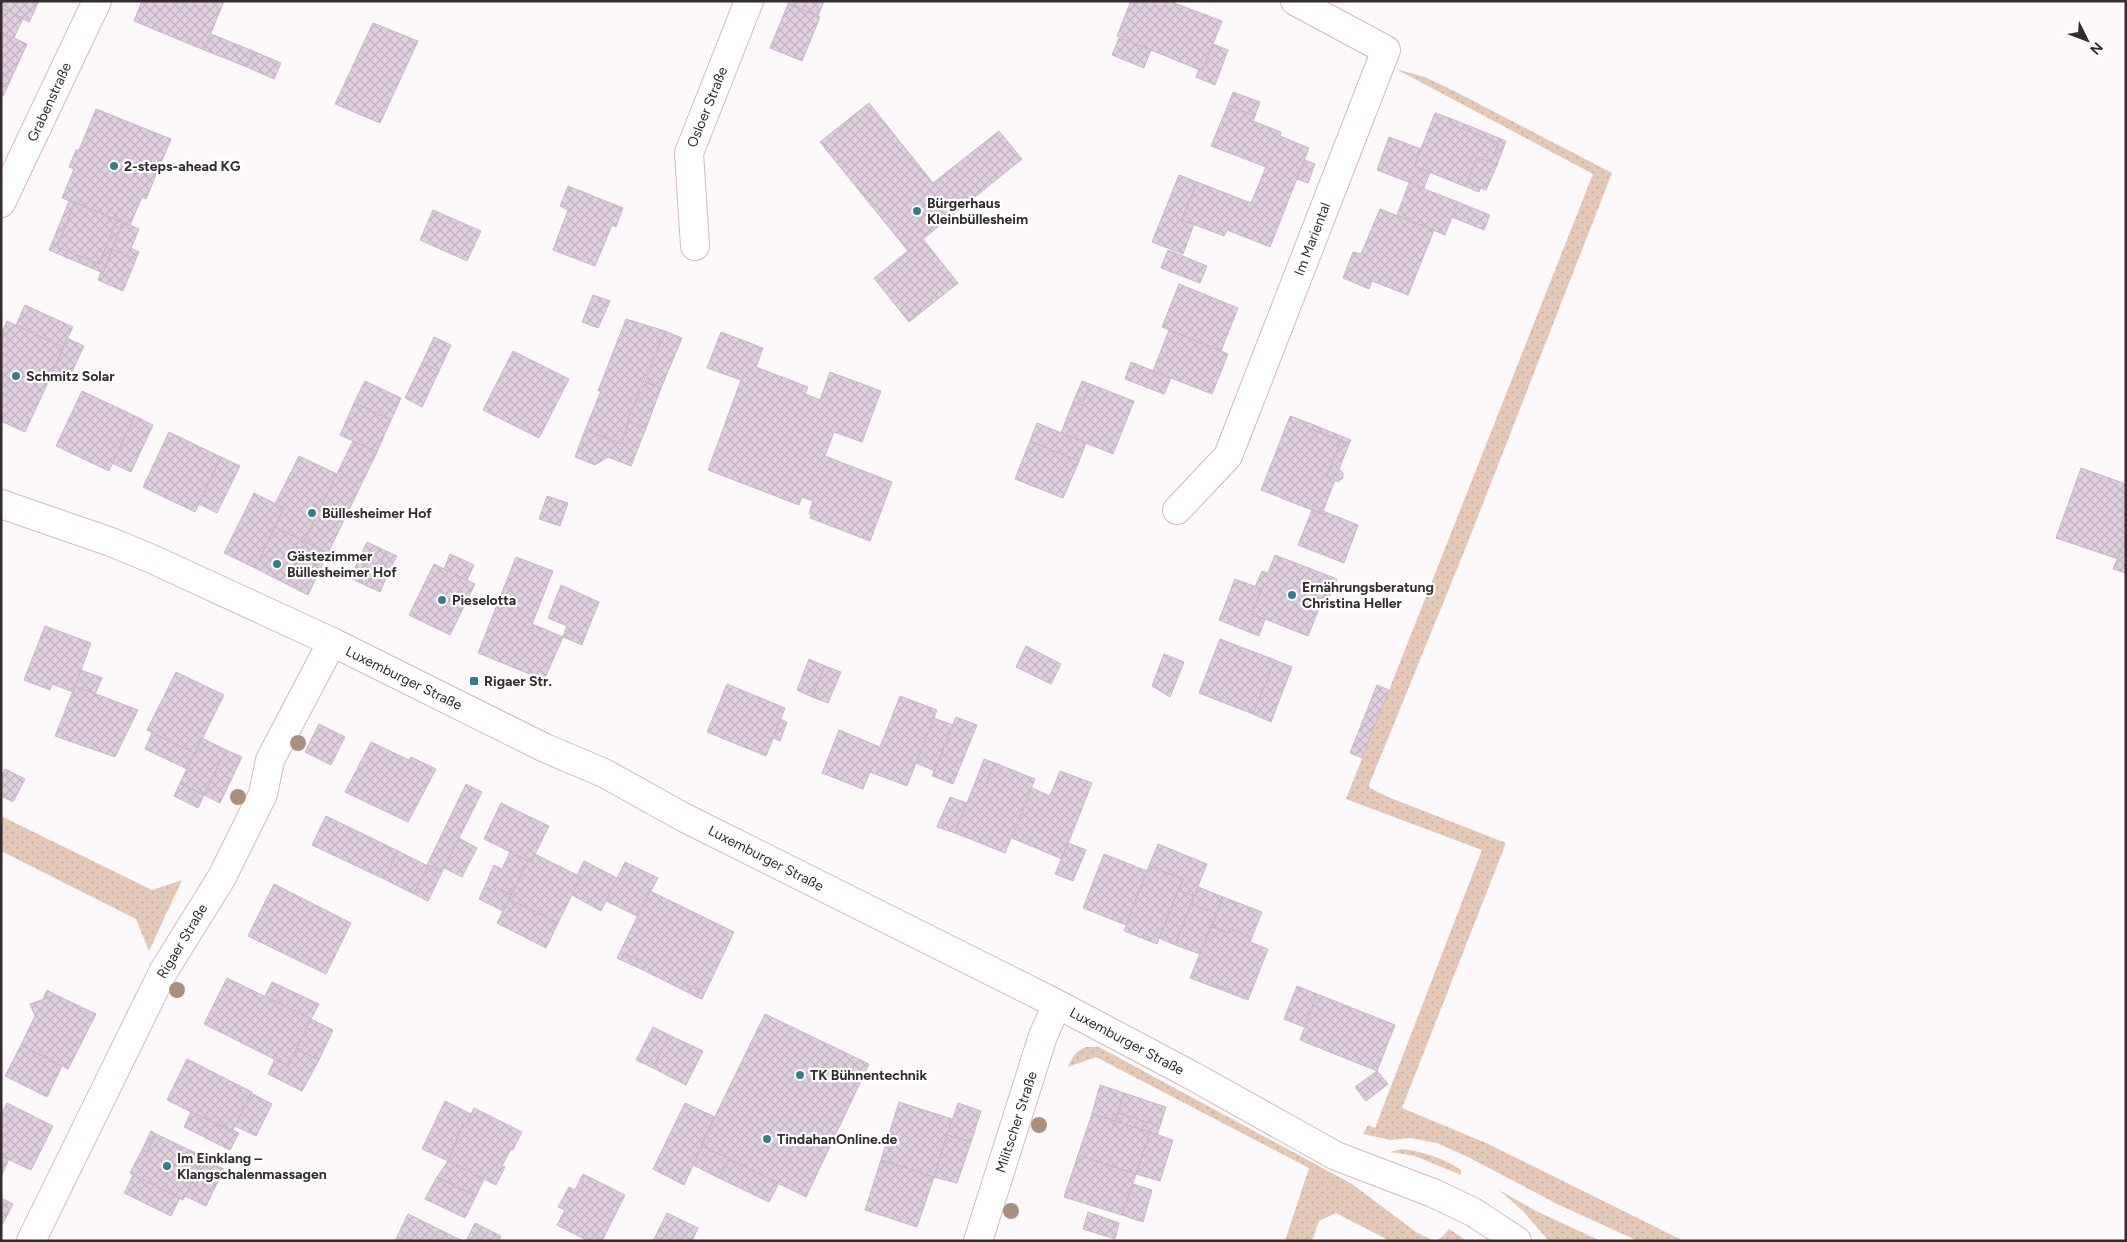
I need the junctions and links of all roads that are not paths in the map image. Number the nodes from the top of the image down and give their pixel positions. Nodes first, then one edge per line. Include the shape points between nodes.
1 (97, 1) edge
2 (749, 1) edge
3 (1295, 1) edge
4 (1, 204) edge
5 (695, 246) dead end
6 (1, 504) edge
7 (1177, 510) dead end
8 (332, 642) junction
9 (1057, 1004) junction
10 (31, 1241) edge
11 (978, 1241) edge
12 (1517, 1241) edge

1 - 4 street, Grabenstraße
2 - 5 street, Osloer Straße via 689,153
3 - 7 street, Im Mariental via 1386,50 1228,456
6 - 8 street, Luxemburger Straße via 128,549
8 - 9 street, Luxemburger Straße via 604,774
8 - 10 street, Rigaer Straße via 270,760 263,794 222,877 163,972
9 - 11 street, Militscher Straße
9 - 12 street, Luxemburger Straße via 1336,1156 1433,1192 1473,1212

